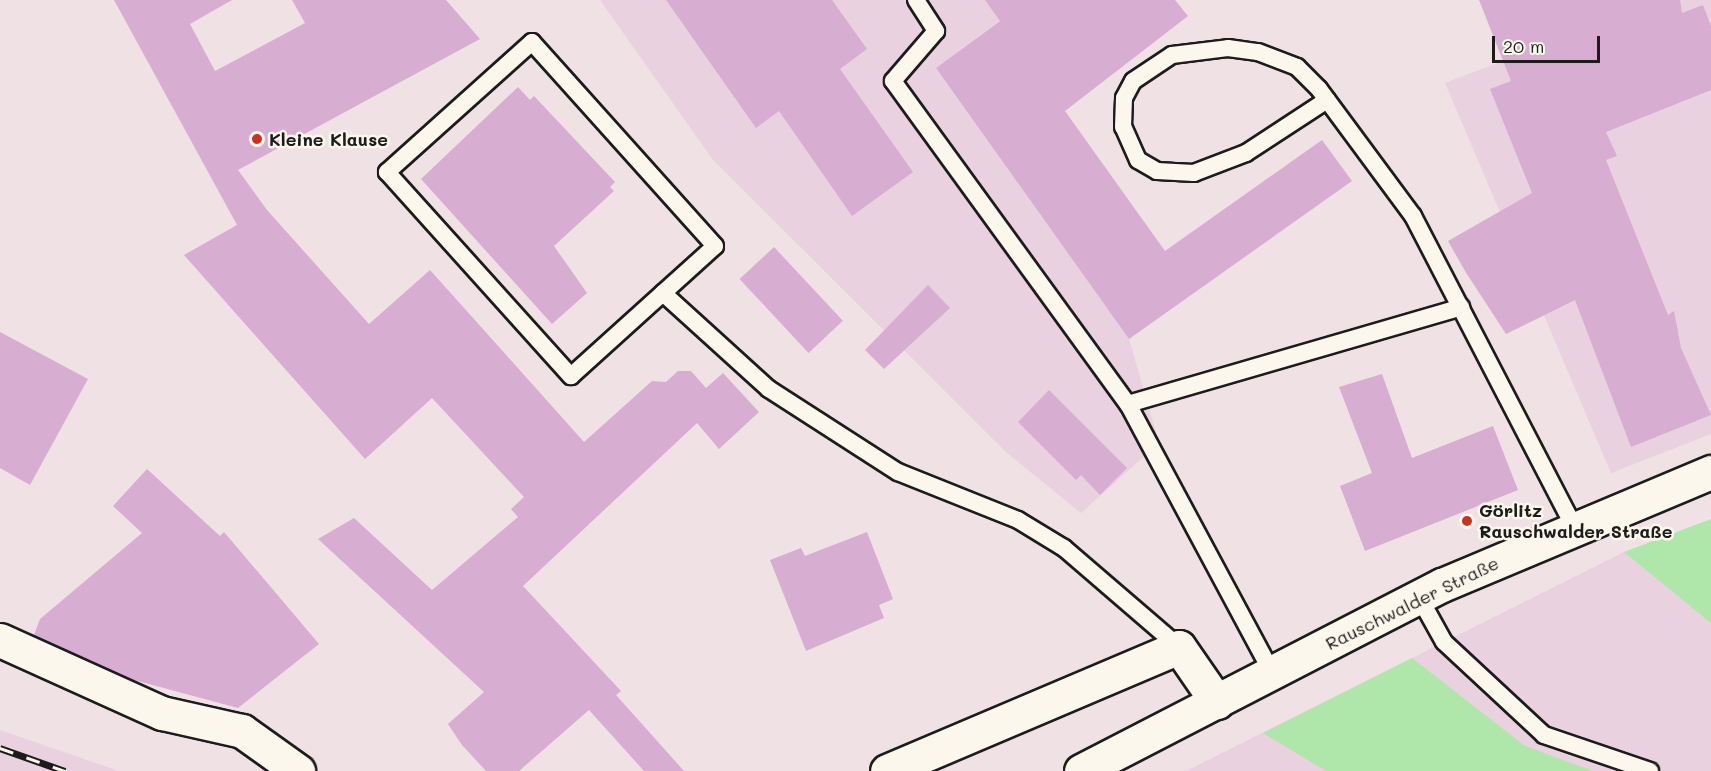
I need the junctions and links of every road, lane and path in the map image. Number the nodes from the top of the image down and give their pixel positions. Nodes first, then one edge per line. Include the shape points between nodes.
1 (916, 0) edge
2 (1327, 99) junction
3 (663, 293) junction
4 (1461, 307) junction
5 (1128, 404) junction
6 (1711, 472) edge
7 (1574, 526) junction
8 (1419, 597) junction
9 (0, 640) edge
10 (1179, 647) junction
11 (1272, 674) junction
12 (1217, 702) junction
13 (298, 771) edge
14 (887, 771) edge
15 (1081, 771) edge
16 (1650, 771) edge

1 - 5 lane via 936,31 893,81
2 - 2 lane via 1246,153 1194,173 1157,171 1138,160 1123,127 1124,98 1146,68 1198,51 1258,52 1298,67
2 - 4 lane via 1413,216
3 - 3 lane via 571,376 387,172 532,42 716,246
3 - 10 lane via 769,389 898,472 1018,520 1064,548
4 - 5 lane
4 - 7 lane
5 - 11 lane
6 - 7 main road, Rauschwalder Straße
7 - 8 main road, Rauschwalder Straße
8 - 11 main road, Rauschwalder Straße
8 - 16 lane via 1444,642 1544,735
9 - 13 main road via 162,713 242,731
10 - 12 main road
10 - 14 main road
11 - 12 main road, Rauschwalder Straße
12 - 15 main road, Rauschwalder Straße

